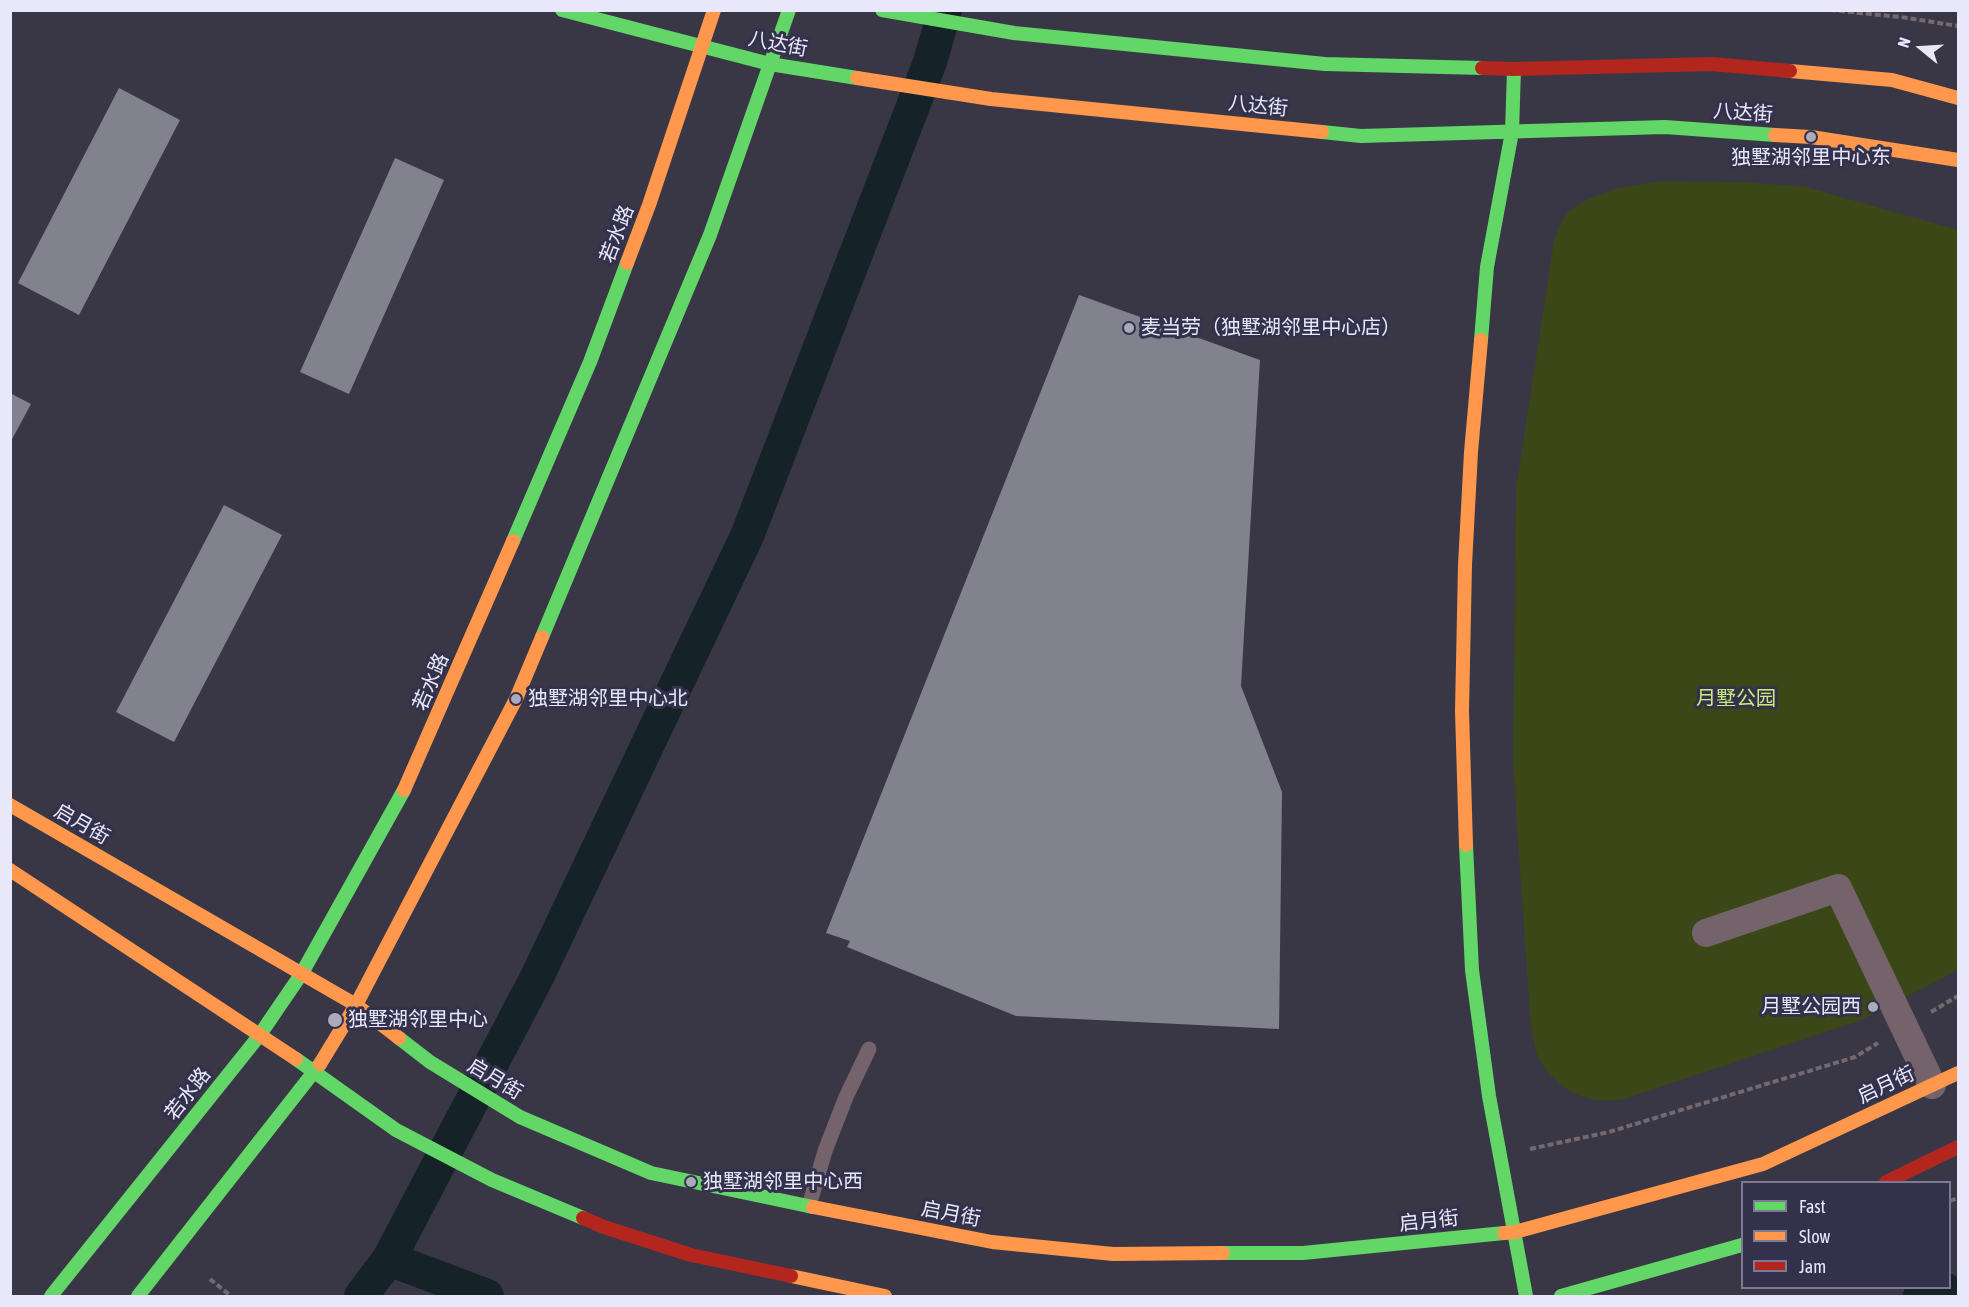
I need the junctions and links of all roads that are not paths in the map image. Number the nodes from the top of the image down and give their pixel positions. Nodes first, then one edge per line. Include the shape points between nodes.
1 (562, 10) edge
2 (714, 10) edge
3 (789, 10) edge
4 (882, 10) edge
5 (702, 47) junction
6 (770, 64) junction
7 (1514, 69) junction
8 (1959, 98) edge
9 (1512, 132) junction
10 (1959, 160) edge
11 (10, 805) edge
12 (10, 870) edge
13 (1706, 933) dead end
14 (302, 973) junction
15 (356, 1005) junction
16 (259, 1036) junction
17 (869, 1049) dead end
18 (315, 1072) junction
19 (1959, 1072) edge
20 (1932, 1085) junction
21 (1959, 1147) edge
22 (1888, 1181) edge
23 (809, 1206) junction
24 (1515, 1232) junction
25 (1741, 1246) edge
26 (51, 1296) edge
27 (138, 1296) edge
28 (885, 1296) edge
29 (1526, 1296) edge
30 (1561, 1296) edge

1 - 5 street, 八达街
2 - 5 street, 若水路
3 - 6 street
4 - 7 street via 1014,33 1325,64
5 - 6 street, 八达街
5 - 14 street, 若水路 via 590,362 412,775
6 - 9 street, 八达街 via 991,99 1361,136
6 - 15 street via 710,235 516,699
7 - 8 street via 1712,64 1892,80
7 - 9 street
9 - 10 street, 八达街 via 1677,128 1811,137
9 - 24 street via 1487,267 1471,452 1462,711 1472,970 1489,1096
11 - 14 street, 启月街
12 - 16 street
13 - 20 street via 1838,888
14 - 15 street, 启月街
14 - 16 street, 若水路
15 - 18 street
15 - 23 street, 启月街 via 430,1062 520,1117 651,1173
16 - 18 street
16 - 26 street, 若水路
17 - 23 lane via 825,1151
18 - 27 street
18 - 28 street via 396,1130 492,1180 604,1227 691,1255
19 - 20 street, 启月街
20 - 24 street, 启月街 via 1763,1164
21 - 22 street
23 - 24 street, 启月街 via 992,1242 1113,1254 1303,1253
24 - 29 street
25 - 30 street

